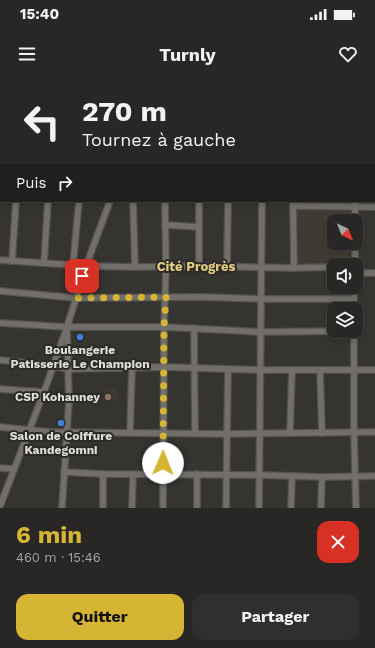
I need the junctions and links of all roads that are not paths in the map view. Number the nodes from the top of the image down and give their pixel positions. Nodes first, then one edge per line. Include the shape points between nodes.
1 (16, 202) edge
2 (48, 202) edge
3 (79, 202) edge
4 (110, 202) edge
5 (133, 202) edge
6 (165, 202) edge
7 (199, 202) edge
8 (228, 202) edge
9 (262, 202) edge
10 (293, 204) edge
11 (355, 204) edge
12 (375, 207) edge
13 (165, 225) junction
14 (199, 227) junction
15 (0, 260) edge
16 (12, 261) junction
17 (44, 263) junction
18 (73, 265) junction
19 (86, 266) junction
20 (199, 266) junction
21 (135, 267) junction
22 (166, 267) junction
23 (227, 267) junction
24 (327, 267) edge
25 (261, 268) junction
26 (294, 268) junction
27 (363, 273) edge
28 (375, 273) edge
29 (0, 291) edge
30 (354, 294) edge
31 (166, 297) junction
32 (76, 298) junction
33 (261, 299) junction
34 (354, 299) joint
35 (0, 323) edge
36 (67, 327) junction
37 (164, 327) junction
38 (194, 328) junction
39 (327, 331) edge
40 (260, 332) junction
41 (354, 338) edge
42 (0, 360) edge
43 (53, 366) junction
44 (164, 367) junction
45 (132, 368) junction
46 (195, 368) junction
47 (68, 369) junction
48 (228, 369) junction
49 (260, 370) junction
50 (292, 370) junction
51 (320, 370) junction
52 (353, 370) junction
53 (375, 370) edge
54 (0, 389) edge
55 (44, 392) junction
56 (0, 427) edge
57 (29, 430) junction
58 (67, 432) junction
59 (375, 432) edge
60 (130, 433) junction
61 (163, 433) junction
62 (195, 433) junction
63 (260, 433) junction
64 (290, 433) junction
65 (322, 433) junction
66 (354, 433) junction
67 (226, 434) junction
68 (0, 468) edge
69 (14, 469) junction
70 (64, 472) junction
71 (103, 474) junction
72 (133, 474) junction
73 (197, 474) junction
74 (163, 475) junction
75 (226, 475) junction
76 (259, 475) junction
77 (292, 476) junction
78 (355, 476) junction
79 (375, 476) edge
80 (322, 478) junction
81 (2, 498) edge
82 (0, 506) edge
83 (62, 508) edge
84 (103, 508) edge
85 (132, 508) edge
86 (163, 508) edge
87 (197, 508) edge
88 (226, 508) edge
89 (259, 508) edge
90 (291, 508) edge
91 (322, 508) edge
92 (356, 508) edge

1 - 16 street
2 - 17 street
3 - 18 street
4 - 19 street
5 - 21 street
6 - 13 street
7 - 14 street
8 - 23 street
9 - 25 street
10 - 11 street
10 - 26 street
11 - 12 street
13 - 14 street
13 - 22 street
14 - 20 street
15 - 16 street
16 - 17 street
17 - 18 street
18 - 19 street
19 - 21 street
19 - 32 street
20 - 22 street
20 - 23 street
21 - 22 street
22 - 31 street
23 - 25 street
24 - 26 street
25 - 26 street
25 - 33 street
27 - 28 street
29 - 32 street
30 - 34 street
31 - 32 street
31 - 33 street
31 - 37 street
32 - 36 street
33 - 34 street
33 - 40 street
35 - 36 street
36 - 37 street
36 - 43 street
36 - 47 street
37 - 38 street
37 - 44 street
38 - 40 street
38 - 46 street
39 - 40 street
40 - 49 street
41 - 52 street
42 - 43 street
43 - 47 street
43 - 55 street
44 - 45 street
44 - 46 street
44 - 61 street
45 - 47 street
45 - 60 street
46 - 48 street
46 - 62 street
47 - 58 street
48 - 49 street
48 - 67 street
49 - 50 street
49 - 63 street
50 - 51 street
50 - 64 street
51 - 52 street
51 - 65 street
52 - 53 street
52 - 66 street
54 - 55 street
55 - 57 street
56 - 57 street
57 - 58 street
57 - 69 street
58 - 60 street
58 - 70 street
59 - 66 street
60 - 61 street
61 - 62 street
61 - 74 street
62 - 67 street
63 - 64 street
63 - 67 street
63 - 76 street
64 - 65 street
65 - 66 street
66 - 78 street
67 - 75 street
68 - 69 street
69 - 81 street
70 - 71 street
70 - 83 street
71 - 72 street
71 - 84 street
72 - 74 street
72 - 85 street
73 - 74 street
73 - 75 street
73 - 87 street
74 - 86 street
75 - 76 street
75 - 88 street
76 - 77 street
76 - 89 street
77 - 80 street
77 - 90 street
78 - 79 street
78 - 80 street
78 - 92 street
80 - 91 street
81 - 82 street

